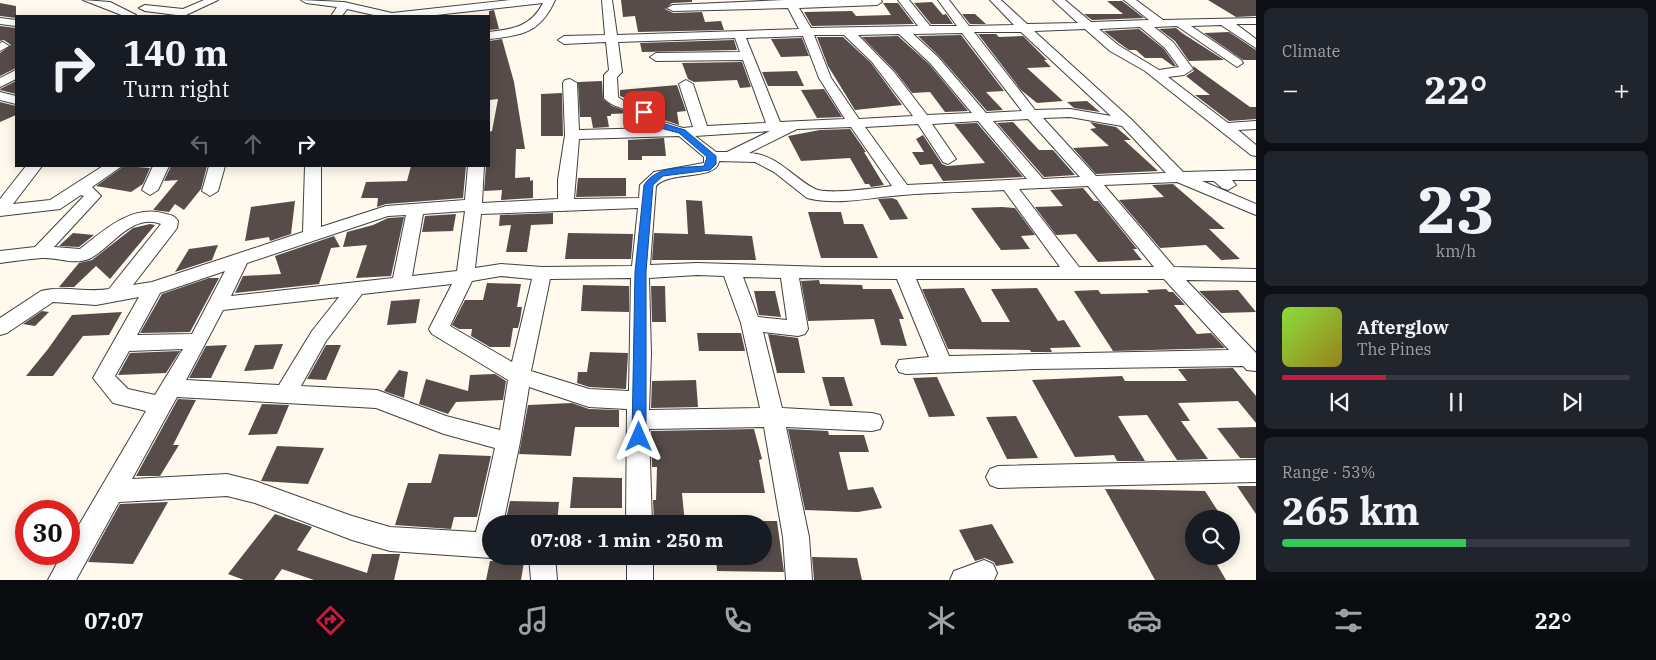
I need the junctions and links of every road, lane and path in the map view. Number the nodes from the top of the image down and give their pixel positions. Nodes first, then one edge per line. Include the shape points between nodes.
1 (88, 0) edge
2 (160, 0) edge
3 (213, 0) edge
4 (301, 0) edge
5 (306, 0) edge
6 (364, 0) edge
7 (397, 0) edge
8 (541, 0) edge
9 (550, 0) edge
10 (607, 0) edge
11 (904, 0) edge
12 (943, 0) edge
13 (995, 0) edge
14 (1058, 0) edge
15 (1129, 0) edge
16 (791, 2) edge
17 (877, 2) dead end
18 (342, 5) junction
19 (145, 8) junction
20 (459, 9) edge
21 (127, 15) edge
22 (131, 15) edge
23 (337, 15) edge
24 (387, 15) edge
25 (399, 15) edge
26 (408, 15) edge
27 (675, 18) edge
28 (0, 21) edge
29 (1256, 21) edge
30 (1223, 22) junction
31 (15, 23) edge
32 (1160, 23) junction
33 (1180, 23) junction
34 (1143, 24) junction
35 (1090, 25) junction
36 (1025, 28) junction
37 (926, 29) junction
38 (967, 29) junction
39 (902, 30) junction
40 (847, 31) junction
41 (807, 32) junction
42 (739, 34) junction
43 (490, 35) edge
44 (613, 39) junction
45 (564, 40) dead end
46 (1256, 44) edge
47 (747, 56) junction
48 (656, 57) dead end
49 (1237, 63) dead end
50 (1156, 74) junction
51 (15, 75) edge
52 (0, 83) edge
53 (570, 83) dead end
54 (686, 84) dead end
55 (0, 96) edge
56 (15, 100) edge
57 (1031, 114) junction
58 (980, 117) junction
59 (922, 120) junction
60 (855, 123) junction
61 (1127, 123) junction
62 (794, 125) junction
63 (1256, 125) edge
64 (774, 126) junction
65 (1225, 127) junction
66 (701, 130) junction
67 (682, 132) junction
68 (572, 135) junction
69 (1256, 152) edge
70 (712, 156) junction
71 (730, 156) junction
72 (948, 159) dead end
73 (33, 167) edge
74 (113, 167) edge
75 (161, 167) edge
76 (217, 167) edge
77 (313, 167) edge
78 (476, 167) edge
79 (1256, 175) edge
80 (1179, 176) junction
81 (1218, 176) junction
82 (1092, 181) junction
83 (1038, 183) junction
84 (1008, 184) junction
85 (80, 190) junction
86 (150, 190) dead end
87 (903, 190) junction
88 (210, 192) dead end
89 (647, 203) junction
90 (566, 204) junction
91 (473, 207) junction
92 (416, 208) junction
93 (1256, 209) edge
94 (0, 210) edge
95 (312, 235) junction
96 (44, 252) junction
97 (0, 257) edge
98 (240, 259) junction
99 (731, 270) junction
100 (788, 271) junction
101 (542, 272) junction
102 (640, 272) junction
103 (1074, 272) junction
104 (904, 273) junction
105 (1169, 273) junction
106 (1256, 275) edge
107 (465, 276) junction
108 (400, 283) junction
109 (153, 288) junction
110 (357, 288) junction
111 (114, 296) junction
112 (217, 304) junction
113 (751, 323) junction
114 (0, 328) edge
115 (198, 340) junction
116 (123, 343) junction
117 (1252, 362) edge
118 (942, 364) junction
119 (906, 366) dead end
120 (519, 376) junction
121 (286, 393) junction
122 (164, 397) junction
123 (639, 410) junction
124 (773, 417) junction
125 (872, 422) dead end
126 (509, 442) junction
127 (1256, 471) edge
128 (998, 477) dead end
129 (111, 491) junction
130 (495, 515) edge
131 (639, 515) edge
132 (482, 546) edge
133 (543, 565) edge
134 (640, 565) edge
135 (61, 580) edge
136 (544, 580) edge
137 (640, 580) edge
138 (799, 580) edge

1 - 21 street via 106,4
2 - 19 street
3 - 19 street via 184,13
4 - 5 street
5 - 18 street
6 - 18 street
7 - 25 street
8 - 20 street
9 - 43 street via 534,25 518,32
10 - 44 street
11 - 37 street
12 - 38 street
13 - 36 street
14 - 35 street
15 - 32 street
16 - 17 street
16 - 27 street
16 - 41 street
18 - 23 street
18 - 24 street
19 - 22 street
20 - 26 street
27 - 42 street
27 - 44 street
28 - 31 street
29 - 30 street
30 - 33 street
30 - 46 street
32 - 33 street
32 - 34 street
33 - 49 street
34 - 35 street
34 - 50 street via 1168,44 1187,69
35 - 36 street
35 - 50 street via 1114,48
36 - 38 street
36 - 61 street
37 - 38 street
37 - 39 street
38 - 57 street
39 - 40 street
39 - 58 street via 934,60
40 - 41 street
40 - 59 street via 884,66
41 - 42 street
41 - 60 street via 825,78
42 - 47 street
44 - 45 street
44 - 67 street via 616,72 610,75 611,98 644,112 652,123
47 - 48 street
47 - 64 street
50 - 65 street
51 - 52 street
53 - 68 street
54 - 66 street
55 - 56 street
57 - 58 street
57 - 61 street via 1070,113
57 - 82 street
58 - 59 street
58 - 83 street
59 - 60 street
59 - 72 street
60 - 62 street
60 - 87 street
61 - 80 street
62 - 64 street
62 - 71 street
63 - 65 street
64 - 66 street
65 - 69 street
66 - 67 street
67 - 68 street
67 - 70 street
68 - 90 street
70 - 71 street
70 - 89 street via 707,168 658,175 648,185
71 - 87 street via 758,158 779,169 813,195
73 - 94 street
74 - 85 street
75 - 86 street
76 - 88 street
77 - 95 street
78 - 91 street
79 - 81 street
80 - 81 street
80 - 82 street
80 - 93 street
81 - 93 street
82 - 83 street
82 - 105 street
83 - 84 street
84 - 87 street
84 - 103 street
85 - 94 street via 54,205
85 - 96 street via 93,196 43,248
89 - 90 street
89 - 102 street
90 - 91 street
91 - 92 street
91 - 107 street
92 - 95 street via 386,211
92 - 108 street
95 - 98 street
96 - 97 street
96 - 111 street via 78,256 133,218 164,218 170,221 168,228
98 - 109 street
98 - 112 street
99 - 100 street
99 - 102 street
99 - 113 street
100 - 104 street
100 - 113 street via 798,328
101 - 102 street
101 - 107 street via 501,270
101 - 120 street
102 - 123 street
103 - 104 street
103 - 105 street
104 - 118 street
105 - 106 street
105 - 117 street
107 - 108 street
107 - 120 street via 439,329
108 - 110 street
109 - 111 street
109 - 116 street
110 - 112 street
110 - 121 street via 319,336
111 - 114 street via 48,296
112 - 115 street
113 - 124 street
115 - 116 street
115 - 122 street
116 - 122 street via 106,373 106,382 128,400
117 - 118 street
118 - 119 street
120 - 123 street
120 - 126 street
121 - 122 street
121 - 126 street via 377,399 444,425
122 - 129 street
123 - 124 street
123 - 131 street
124 - 125 street
124 - 138 street via 796,537
126 - 130 street
127 - 128 street
129 - 132 street via 227,485 390,539
129 - 135 street
133 - 136 street
134 - 137 street

